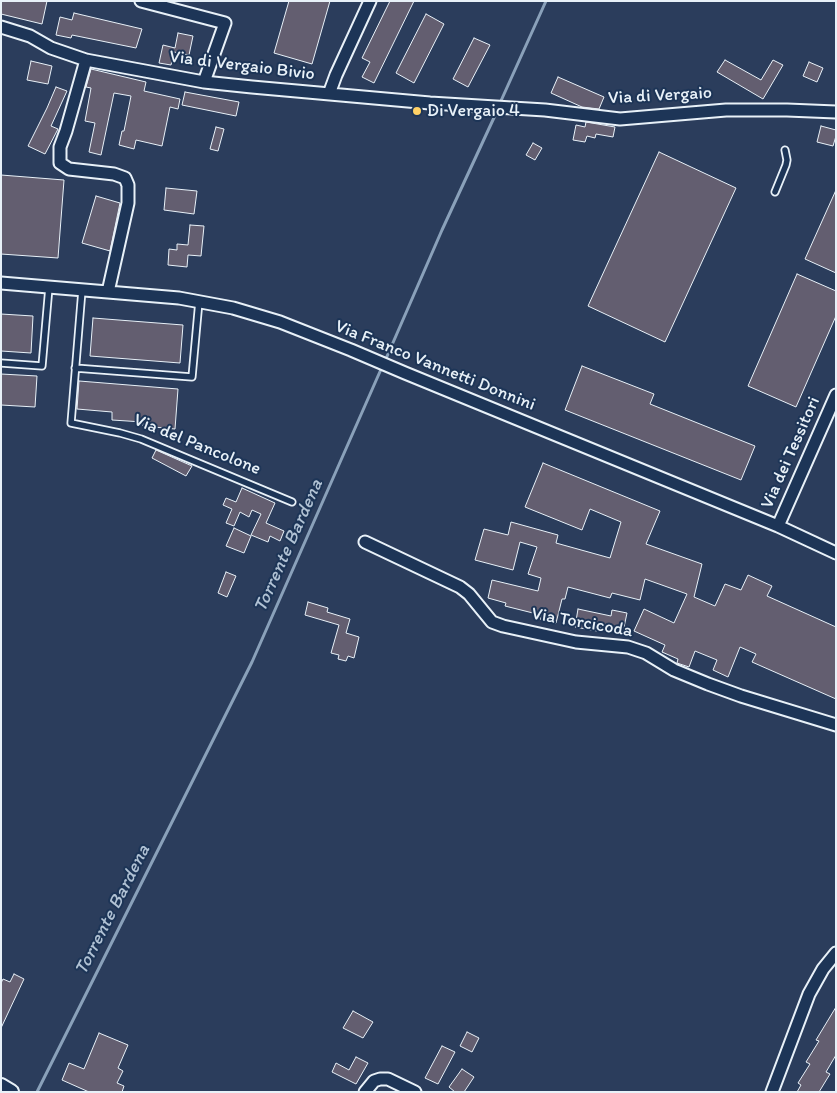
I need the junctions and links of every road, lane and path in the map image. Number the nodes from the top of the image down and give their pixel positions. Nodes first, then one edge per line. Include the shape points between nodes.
1 (141, 1) edge
2 (370, 1) edge
3 (1, 26) edge
4 (86, 60) junction
5 (204, 82) junction
6 (329, 94) junction
7 (486, 107) joint
8 (836, 112) edge
9 (785, 150) dead end
10 (775, 192) dead end
11 (1, 283) edge
12 (49, 287) junction
13 (82, 290) junction
14 (108, 292) junction
15 (199, 301) junction
16 (1, 363) edge
17 (76, 368) junction
18 (836, 395) edge
19 (292, 502) dead end
20 (778, 526) junction
21 (365, 542) dead end
22 (836, 553) edge
23 (836, 724) edge
24 (836, 953) edge
25 (1, 1086) edge
26 (11, 1092) edge
27 (365, 1092) edge
28 (415, 1092) edge
29 (772, 1092) edge

1 - 5 street via 225,23
2 - 6 street
3 - 4 street, Via di Vergaio Bivio
4 - 5 street, Via di Vergaio Bivio
4 - 14 street via 60,146 60,163 69,169 114,174 125,178 128,185 128,203
5 - 6 street, Via di Vergaio Bivio
6 - 7 street, Via di Vergaio Bivio
7 - 8 street, Via di Vergaio via 620,119 726,110
9 - 10 lane via 786,165
11 - 12 street, Via Franco Vannetti Donnini
12 - 13 street, Via Franco Vannetti Donnini
12 - 16 lane via 42,366
13 - 14 street, Via Franco Vannetti Donnini
13 - 17 lane, Via del Pancolone
14 - 15 street, Via Franco Vannetti Donnini
15 - 17 lane via 192,377
15 - 20 street, Via Franco Vannetti Donnini via 280,322
17 - 19 lane, Via del Pancolone via 71,423 141,439
18 - 20 street, Via dei Tessitori
20 - 22 street, Via Franco Vannetti Donnini
21 - 23 street, Via Torcicoda via 460,587 492,622 576,642 628,647 646,653 674,670 740,696
24 - 29 street via 809,994
25 - 26 street
27 - 28 street via 374,1081 388,1079

